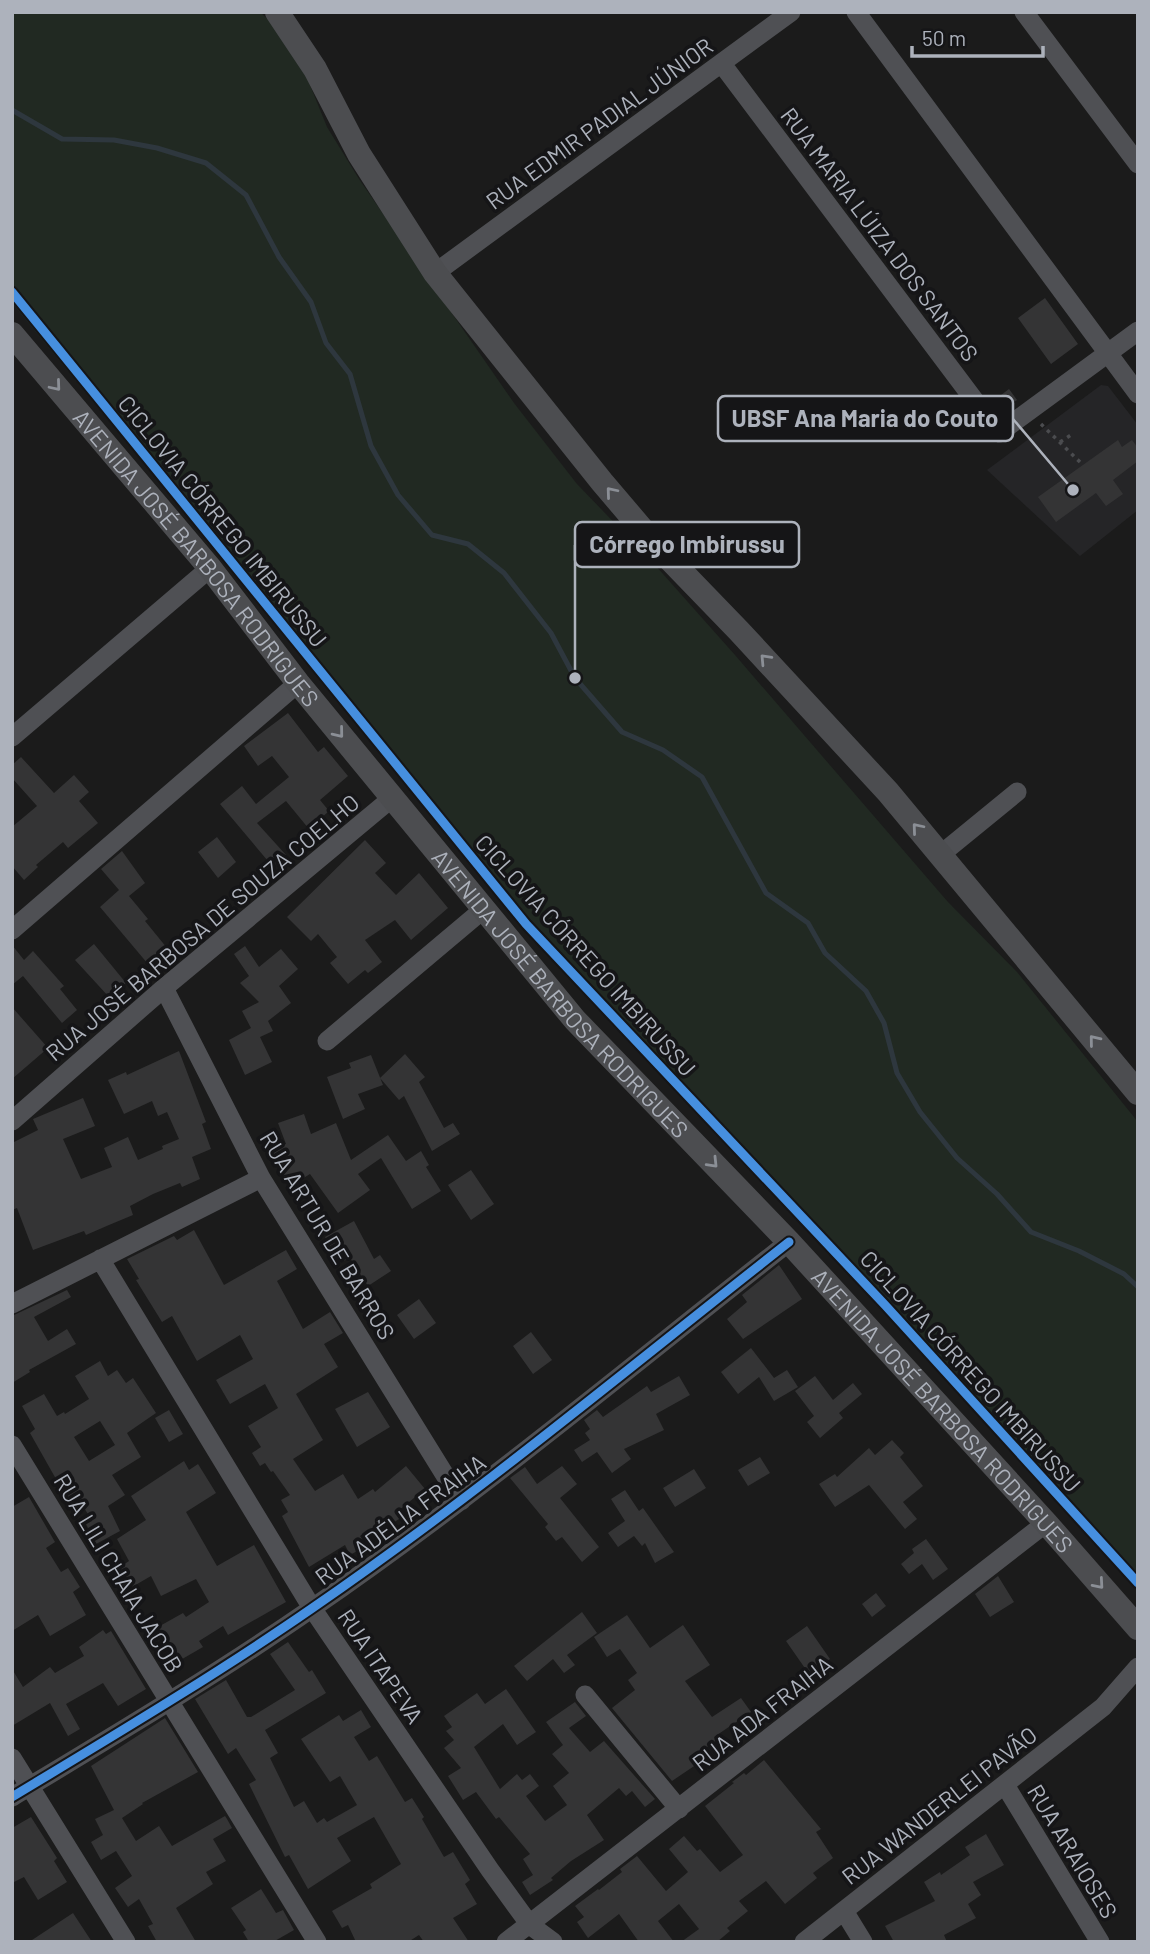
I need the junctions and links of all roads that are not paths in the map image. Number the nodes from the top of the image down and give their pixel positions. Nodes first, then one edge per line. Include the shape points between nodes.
1 (277, 12) edge
2 (791, 12) edge
3 (856, 12) edge
4 (1024, 12) edge
5 (722, 64) junction
6 (1138, 164) edge
7 (435, 273) junction
8 (1138, 331) edge
9 (12, 334) edge
10 (1108, 353) junction
11 (1138, 394) edge
12 (210, 568) junction
13 (298, 683) junction
14 (12, 737) edge
15 (1017, 792) dead end
16 (391, 798) junction
17 (940, 855) junction
18 (485, 908) junction
19 (12, 930) edge
20 (164, 988) junction
21 (327, 1041) dead end
22 (1138, 1093) edge
23 (12, 1121) edge
24 (261, 1178) junction
25 (789, 1242) junction
26 (100, 1259) junction
27 (12, 1304) edge
28 (12, 1444) edge
29 (461, 1501) junction
30 (1046, 1523) junction
31 (312, 1608) junction
32 (1138, 1628) edge
33 (1138, 1667) edge
34 (1138, 1688) edge
35 (585, 1695) dead end
36 (169, 1703) junction
37 (1103, 1707) junction
38 (12, 1758) edge
39 (1004, 1785) junction
40 (30, 1787) junction
41 (12, 1797) edge
42 (679, 1809) junction
43 (844, 1911) junction
44 (530, 1924) junction
45 (126, 1942) edge
46 (317, 1942) edge
47 (506, 1942) edge
48 (553, 1942) edge
49 (804, 1942) edge
50 (863, 1942) edge
51 (1100, 1942) edge

1 - 7 main road
2 - 5 street, RUA EDMIR PADIAL JÚNIOR
3 - 10 street
4 - 6 street
5 - 7 street, RUA EDMIR PADIAL JÚNIOR
5 - 10 street, RUA MARIA LÚIZA DOS SANTOS via 999,433
17 -> 7 main road via 888,792 653,542
8 - 10 street
9 -> 12 main road, AVENIDA JOSÉ BARBOSA RODRIGUES
10 - 11 street
12 - 13 main road, AVENIDA JOSÉ BARBOSA RODRIGUES
12 - 14 street
13 -> 16 main road, AVENIDA JOSÉ BARBOSA RODRIGUES
13 - 19 street
15 - 17 street
16 - 18 main road, AVENIDA JOSÉ BARBOSA RODRIGUES
16 - 20 street, RUA JOSÉ BARBOSA DE SOUZA COELHO
22 -> 17 main road
18 - 21 street
18 -> 25 main road, AVENIDA JOSÉ BARBOSA RODRIGUES via 575,1020
20 - 23 street, RUA JOSÉ BARBOSA DE SOUZA COELHO
20 - 24 street, RUA ARTUR DE BARROS
24 - 26 street
24 - 29 street, RUA ARTUR DE BARROS
25 - 29 street, RUA ADÉLIA FRAIHA
25 - 30 main road, AVENIDA JOSÉ BARBOSA RODRIGUES
26 - 27 street
26 - 31 street, RUA ITAPEVA
28 - 36 street, RUA LILI CHAIA JACOB
29 - 31 street, RUA ADÉLIA FRAIHA
30 -> 32 main road, AVENIDA JOSÉ BARBOSA RODRIGUES
30 - 42 street, RUA ADA FRAIHA
31 - 36 street, RUA ADÉLIA FRAIHA
31 - 44 street, RUA ITAPEVA
33 - 37 street, RUA WANDERLEI PAVÃO
34 - 37 street, RUA WANDERLEI PAVÃO
35 - 42 street
36 - 40 street, RUA ADÉLIA FRAIHA
36 - 46 street, RUA LILI CHAIA JACOB
37 - 39 street, RUA WANDERLEI PAVÃO
38 - 40 street
39 - 43 street, RUA WANDERLEI PAVÃO
39 - 51 street, RUA ARAIOSES
40 - 41 street, RUA ADÉLIA FRAIHA
40 - 45 street
42 - 44 street, RUA ADA FRAIHA
43 - 49 street, RUA WANDERLEI PAVÃO
43 - 50 street
44 - 47 street, RUA ADA FRAIHA
44 - 48 street, RUA ITAPEVA

